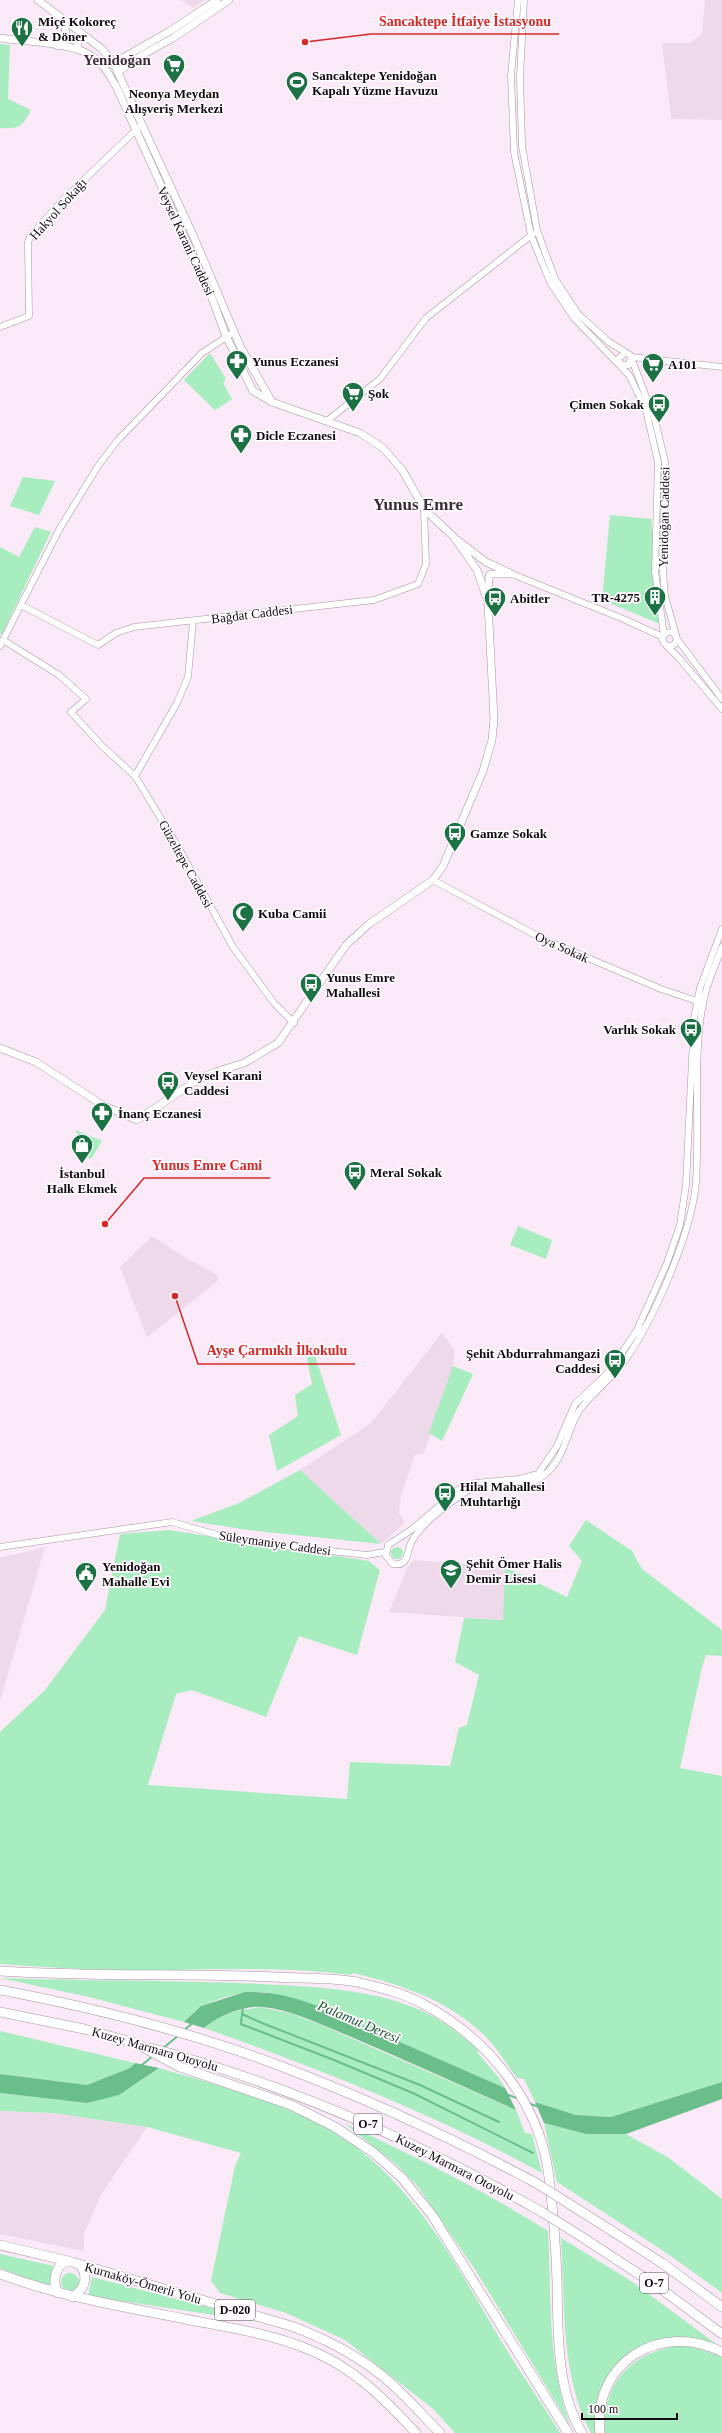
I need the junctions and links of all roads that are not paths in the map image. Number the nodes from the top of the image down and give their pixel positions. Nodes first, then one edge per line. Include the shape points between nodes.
1 (38, 0) edge
2 (217, 0) edge
3 (229, 0) edge
4 (518, 0) edge
5 (524, 0) edge
6 (62, 19) junction
7 (519, 26) junction
8 (0, 38) edge
9 (86, 38) junction
10 (58, 46) junction
11 (78, 49) junction
12 (102, 49) junction
13 (132, 51) junction
14 (136, 59) junction
15 (113, 62) junction
16 (108, 71) junction
17 (119, 71) junction
18 (126, 88) junction
19 (142, 126) junction
20 (134, 131) junction
21 (522, 146) junction
22 (514, 152) junction
23 (537, 230) junction
24 (531, 235) junction
25 (0, 327) edge
26 (234, 332) junction
27 (226, 336) junction
28 (624, 353) junction
29 (631, 357) junction
30 (620, 364) junction
31 (722, 367) edge
32 (272, 402) junction
33 (328, 420) junction
34 (655, 420) junction
35 (649, 423) junction
36 (424, 509) junction
37 (454, 537) junction
38 (488, 563) junction
39 (478, 572) junction
40 (512, 574) junction
41 (490, 575) junction
42 (488, 601) junction
43 (21, 605) junction
44 (193, 622) junction
45 (663, 636) junction
46 (677, 638) junction
47 (1, 643) edge
48 (667, 646) junction
49 (702, 674) junction
50 (697, 680) junction
51 (722, 699) edge
52 (722, 709) edge
53 (135, 776) junction
54 (433, 880) junction
55 (722, 929) edge
56 (722, 947) edge
57 (697, 1001) junction
58 (294, 1023) junction
59 (0, 1048) edge
60 (690, 1069) junction
61 (698, 1072) junction
62 (689, 1112) junction
63 (698, 1116) junction
64 (695, 1184) junction
65 (686, 1186) junction
66 (660, 1294) junction
67 (651, 1298) junction
68 (638, 1334) junction
69 (611, 1373) junction
70 (575, 1404) junction
71 (584, 1405) junction
72 (521, 1479) junction
73 (531, 1482) junction
74 (395, 1541) junction
75 (0, 1547) edge
76 (385, 1552) junction
77 (409, 1552) junction
78 (0, 1971) edge
79 (0, 1990) edge
80 (0, 2012) edge
81 (135, 2043) junction
82 (0, 2245) edge
83 (67, 2261) junction
84 (80, 2265) junction
85 (0, 2274) edge
86 (58, 2293) junction
87 (73, 2297) junction
88 (722, 2307) edge
89 (722, 2334) edge
90 (722, 2352) edge
91 (416, 2433) edge
92 (440, 2433) edge
93 (568, 2433) edge
94 (582, 2433) edge
95 (600, 2433) edge

1 - 6 main road
2 - 13 main road via 155,40
3 - 14 main road via 173,38
4 - 7 street
5 - 7 street
6 - 9 main road
6 - 10 main road via 67,30
7 - 21 street
7 - 22 street via 511,76
8 - 10 main road
9 - 11 main road via 77,38
9 - 12 main road
10 - 11 main road
11 - 16 main road via 92,56
12 - 13 main road via 115,54
12 - 15 main road, Veysel Karani Caddesi
13 - 15 main road
14 - 17 main road
14 - 18 main road via 126,75
15 - 16 main road
15 - 17 main road, Veysel Karani Caddesi
16 - 17 main road
16 - 20 main road, Veysel Karani Caddesi
17 - 18 main road, Veysel Karani Caddesi
18 - 19 main road, Veysel Karani Caddesi
19 - 20 street, Hakyol Sokağı
19 - 26 main road, Veysel Karani Caddesi via 193,235
20 - 25 street, Hakyol Sokağı via 31,235 27,252 29,316
20 - 27 main road, Veysel Karani Caddesi via 212,298
21 - 22 street
21 - 23 street
22 - 24 street, Yenidoğan Caddesi
23 - 24 street
23 - 28 street via 555,279 578,314
24 - 30 street, Yenidoğan Caddesi via 550,282 574,318
24 - 33 street via 426,318 380,379
26 - 27 street
26 - 32 main road, Veysel Karani Caddesi
27 - 32 main road, Veysel Karani Caddesi via 253,391
27 - 43 street via 202,353 117,441 60,528
28 - 29 street
28 - 30 street via 619,357
29 - 30 street via 629,365
29 - 31 street
29 - 34 street, Yenidoğan Caddesi
30 - 35 street, Yenidoğan Caddesi via 630,375
32 - 33 main road, Veysel Karani Caddesi
33 - 36 main road, Veysel Karani Caddesi via 360,434 383,448 403,471
34 - 35 street
34 - 46 street, Yenidoğan Caddesi via 665,462 662,572
35 - 45 street, Yenidoğan Caddesi via 658,462 655,571
36 - 37 main road, Veysel Karani Caddesi
36 - 44 street, Bağdat Caddesi via 426,564 418,584 374,600
37 - 38 main road, Veysel Karani Caddesi
37 - 39 main road, Veysel Karani Caddesi
38 - 39 main road via 479,564
38 - 40 main road, Veysel Karani Caddesi
38 - 41 main road via 493,569
39 - 41 main road via 485,577
39 - 42 main road, Veysel Karani Caddesi
40 - 41 main road
40 - 45 street
41 - 42 main road, Veysel Karani Caddesi
42 - 54 main road, Veysel Karani Caddesi via 494,719 492,740 483,772 456,839
43 - 44 street, Bağdat Caddesi via 98,645 116,633 134,628
43 - 47 street
44 - 53 street via 188,677 177,703
45 - 46 street via 672,632
45 - 48 street
46 - 48 street via 674,645
46 - 49 street
47 - 53 street, Güzeltepe Caddesi via 59,675 86,699 71,712 108,753
48 - 50 street
49 - 50 street
49 - 51 street
50 - 52 street
53 - 58 street, Güzeltepe Caddesi via 177,845 233,947 274,1003
54 - 57 street, Oya Sokak via 541,938 661,989
54 - 58 main road, Veysel Karani Caddesi via 369,924 346,944
55 - 57 street
56 - 61 street via 704,998
57 - 60 street
58 - 59 main road, Veysel Karani Caddesi via 278,1043 263,1053 196,1081 137,1120 104,1106 36,1062
60 - 61 street
60 - 62 street
61 - 63 street
62 - 63 street
62 - 65 street
63 - 64 street
64 - 65 street
64 - 66 street via 682,1243
65 - 67 street via 676,1238
66 - 67 street
66 - 68 street
67 - 68 street
68 - 69 street
69 - 70 street
69 - 71 street
70 - 71 street
70 - 72 street via 551,1457 538,1474
71 - 73 street via 558,1459 545,1475
72 - 73 street
72 - 74 street via 476,1483 458,1490
73 - 77 street via 510,1487 481,1488 463,1493 420,1531 412,1540
74 - 76 street via 388,1545
74 - 77 street via 403,1542
75 - 76 street, Süleymaniye Caddesi via 172,1522 228,1538 276,1545 367,1555
76 - 77 street via 387,1559 397,1564 406,1560
78 - 94 highway via 105,1975 221,1975 358,1982 419,2001 442,2014 469,2035 508,2076 539,2135 549,2175 562,2364 568,2402
79 - 88 highway, Kuzey Marmara Otoyolu / O-7, bridge via 163,2028 213,2043 282,2066 373,2103 460,2142 536,2183 662,2263
80 - 81 highway, Kuzey Marmara Otoyolu / O-7 via 84,2029
81 - 89 highway, Kuzey Marmara Otoyolu / O-7, bridge via 186,2057 328,2106 438,2155 582,2237 658,2286
81 - 93 highway via 180,2067 291,2105 335,2127 374,2153 402,2178 456,2249
82 - 83 highway, Kurnaköy-Ömerli Yolu / D-020
83 - 84 highway, Kurnaköy-Ömerli Yolu / D-020
83 - 86 highway via 57,2272 55,2285
84 - 87 highway via 85,2282
84 - 92 highway, Kurnaköy-Ömerli Yolu / D-020 via 291,2326 322,2338 357,2357 382,2375
85 - 86 highway, Kurnaköy-Ömerli Yolu / D-020
86 - 87 highway, Kurnaköy-Ömerli Yolu / D-020
87 - 91 highway, Kurnaköy-Ömerli Yolu / D-020 via 243,2329 293,2344 330,2359 355,2376 386,2400
90 - 95 highway via 708,2345 676,2341 643,2349 623,2363 608,2382 598,2419

